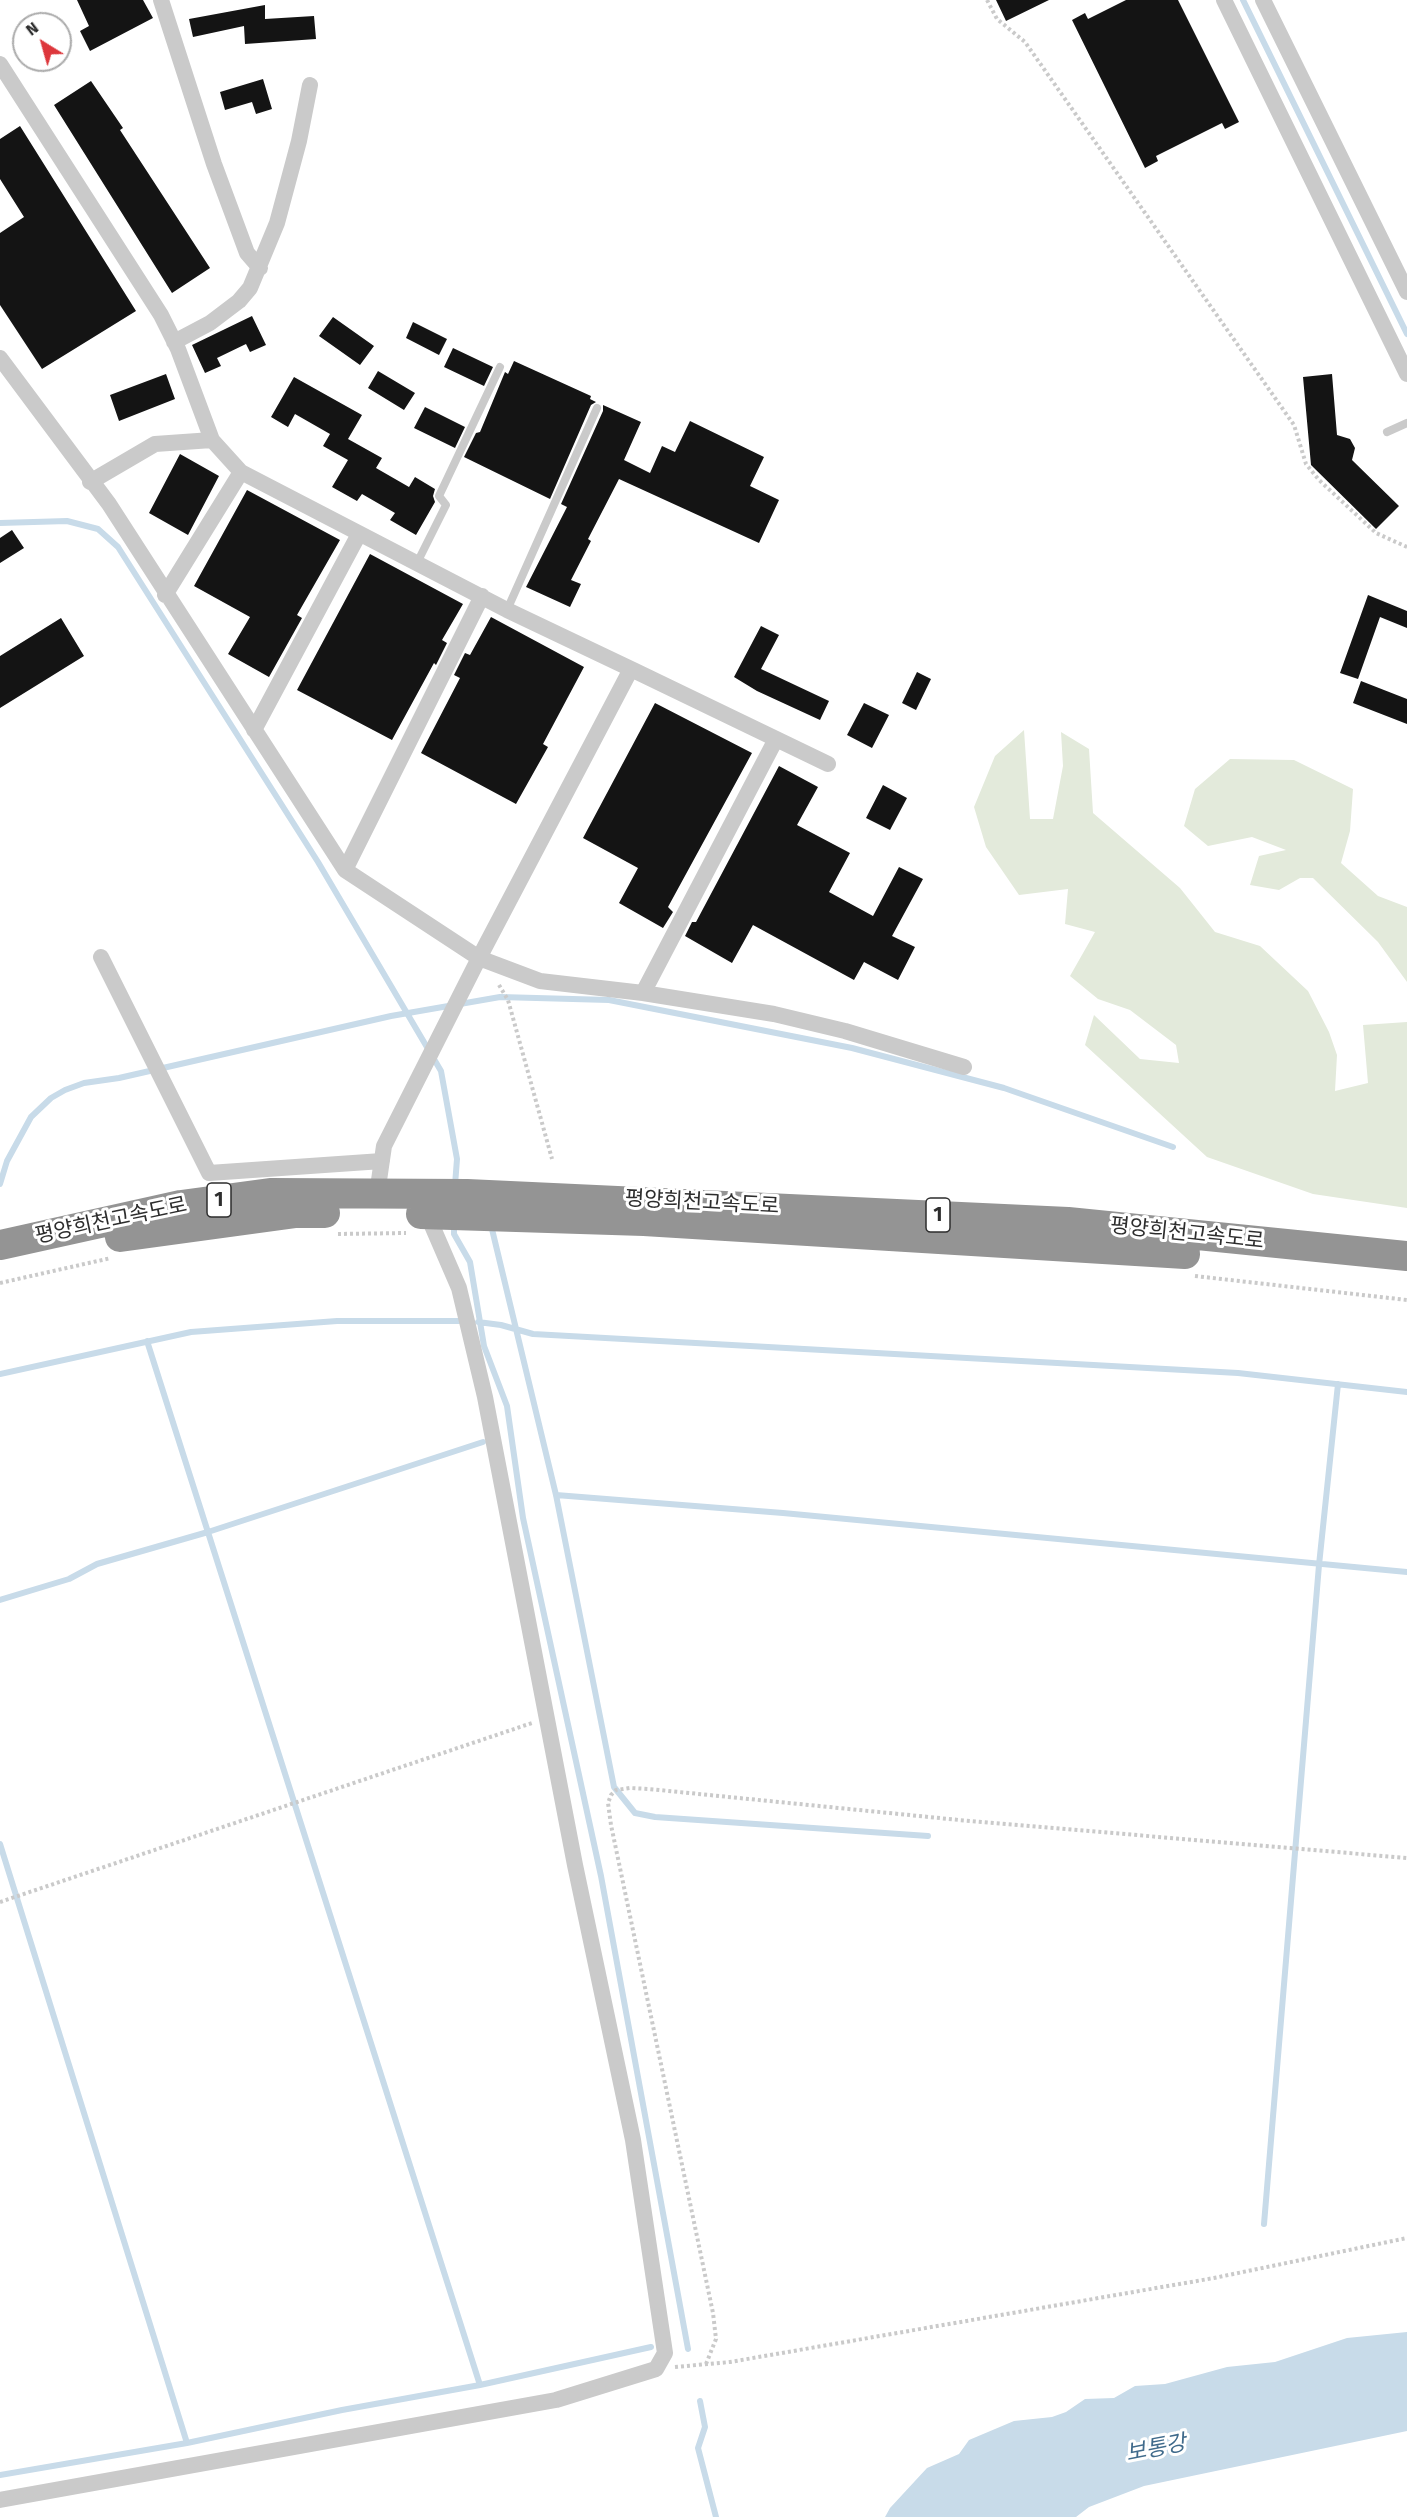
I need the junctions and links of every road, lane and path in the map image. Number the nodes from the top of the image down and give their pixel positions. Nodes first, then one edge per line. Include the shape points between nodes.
1 (161, 0) edge
2 (987, 0) edge
3 (1224, 0) edge
4 (1263, 0) edge
5 (0, 64) edge
6 (310, 85) dead end
7 (260, 268) junction
8 (1407, 291) edge
9 (174, 342) junction
10 (0, 358) edge
11 (500, 367) dead end
12 (1407, 374) edge
13 (597, 408) dead end
14 (1407, 423) edge
15 (1388, 432) dead end
16 (212, 440) junction
17 (241, 472) junction
18 (90, 482) junction
19 (359, 534) junction
20 (1407, 547) edge
21 (417, 563) junction
22 (165, 595) junction
23 (482, 596) junction
24 (507, 610) junction
25 (631, 669) junction
26 (254, 730) junction
27 (776, 739) junction
28 (828, 764) dead end
29 (345, 870) junction
30 (101, 957) dead end
31 (479, 958) junction
32 (505, 993) dead end
33 (643, 993) junction
34 (964, 1066) dead end
35 (552, 1159) dead end
36 (382, 1161) junction
37 (377, 1194) junction
38 (449, 1206) junction
39 (0, 1245) edge
40 (1407, 1256) edge
41 (0, 1264) edge
42 (1407, 1275) edge
43 (546, 1718) junction
44 (1407, 1858) edge
45 (0, 1902) edge
46 (1407, 2238) edge
47 (706, 2364) junction
48 (656, 2370) junction
49 (0, 2500) edge

1 - 7 street via 214,164 247,253
2 - 20 path via 997,19 1025,42 1294,425 1306,464 1376,533
3 - 12 street
4 - 8 street
5 - 9 street via 161,315
6 - 7 street via 280,213
7 - 9 street via 239,301
9 - 16 street
10 - 18 street
11 - 21 lane via 440,496 446,505
13 - 24 lane
14 - 15 lane
16 - 17 street
16 - 18 street via 155,444
17 - 19 street
17 - 22 street
18 - 22 street via 109,504
19 - 21 street
19 - 26 street
21 - 23 street
22 - 26 street
23 - 24 street
23 - 29 street
24 - 25 street
25 - 27 street
25 - 31 street
26 - 29 street
27 - 28 street
27 - 33 street
29 - 31 street
30 - 36 street via 209,1173
31 - 33 street via 540,981
31 - 36 street via 384,1146
32 - 35 path
33 - 34 street via 774,1014
36 - 37 street
37 - 38 highway, 평양희천고속도로 / 1
37 - 39 highway, 평양희천고속도로 / 1 via 270,1193 181,1205
38 - 40 highway, 평양희천고속도로 / 1 via 1068,1222
38 - 41 highway, 평양희천고속도로 / 1 via 296,1213 107,1238
38 - 42 highway, 평양희천고속도로 / 1 via 1157,1251
38 - 43 street via 447,1256 485,1397
43 - 45 path
43 - 48 street via 633,2140 664,2334 665,2353
44 - 47 path via 649,1789 616,1790 608,1803 611,1825 713,2313 716,2339
46 - 47 path via 1214,2278
47 - 48 path
48 - 49 street via 556,2400

